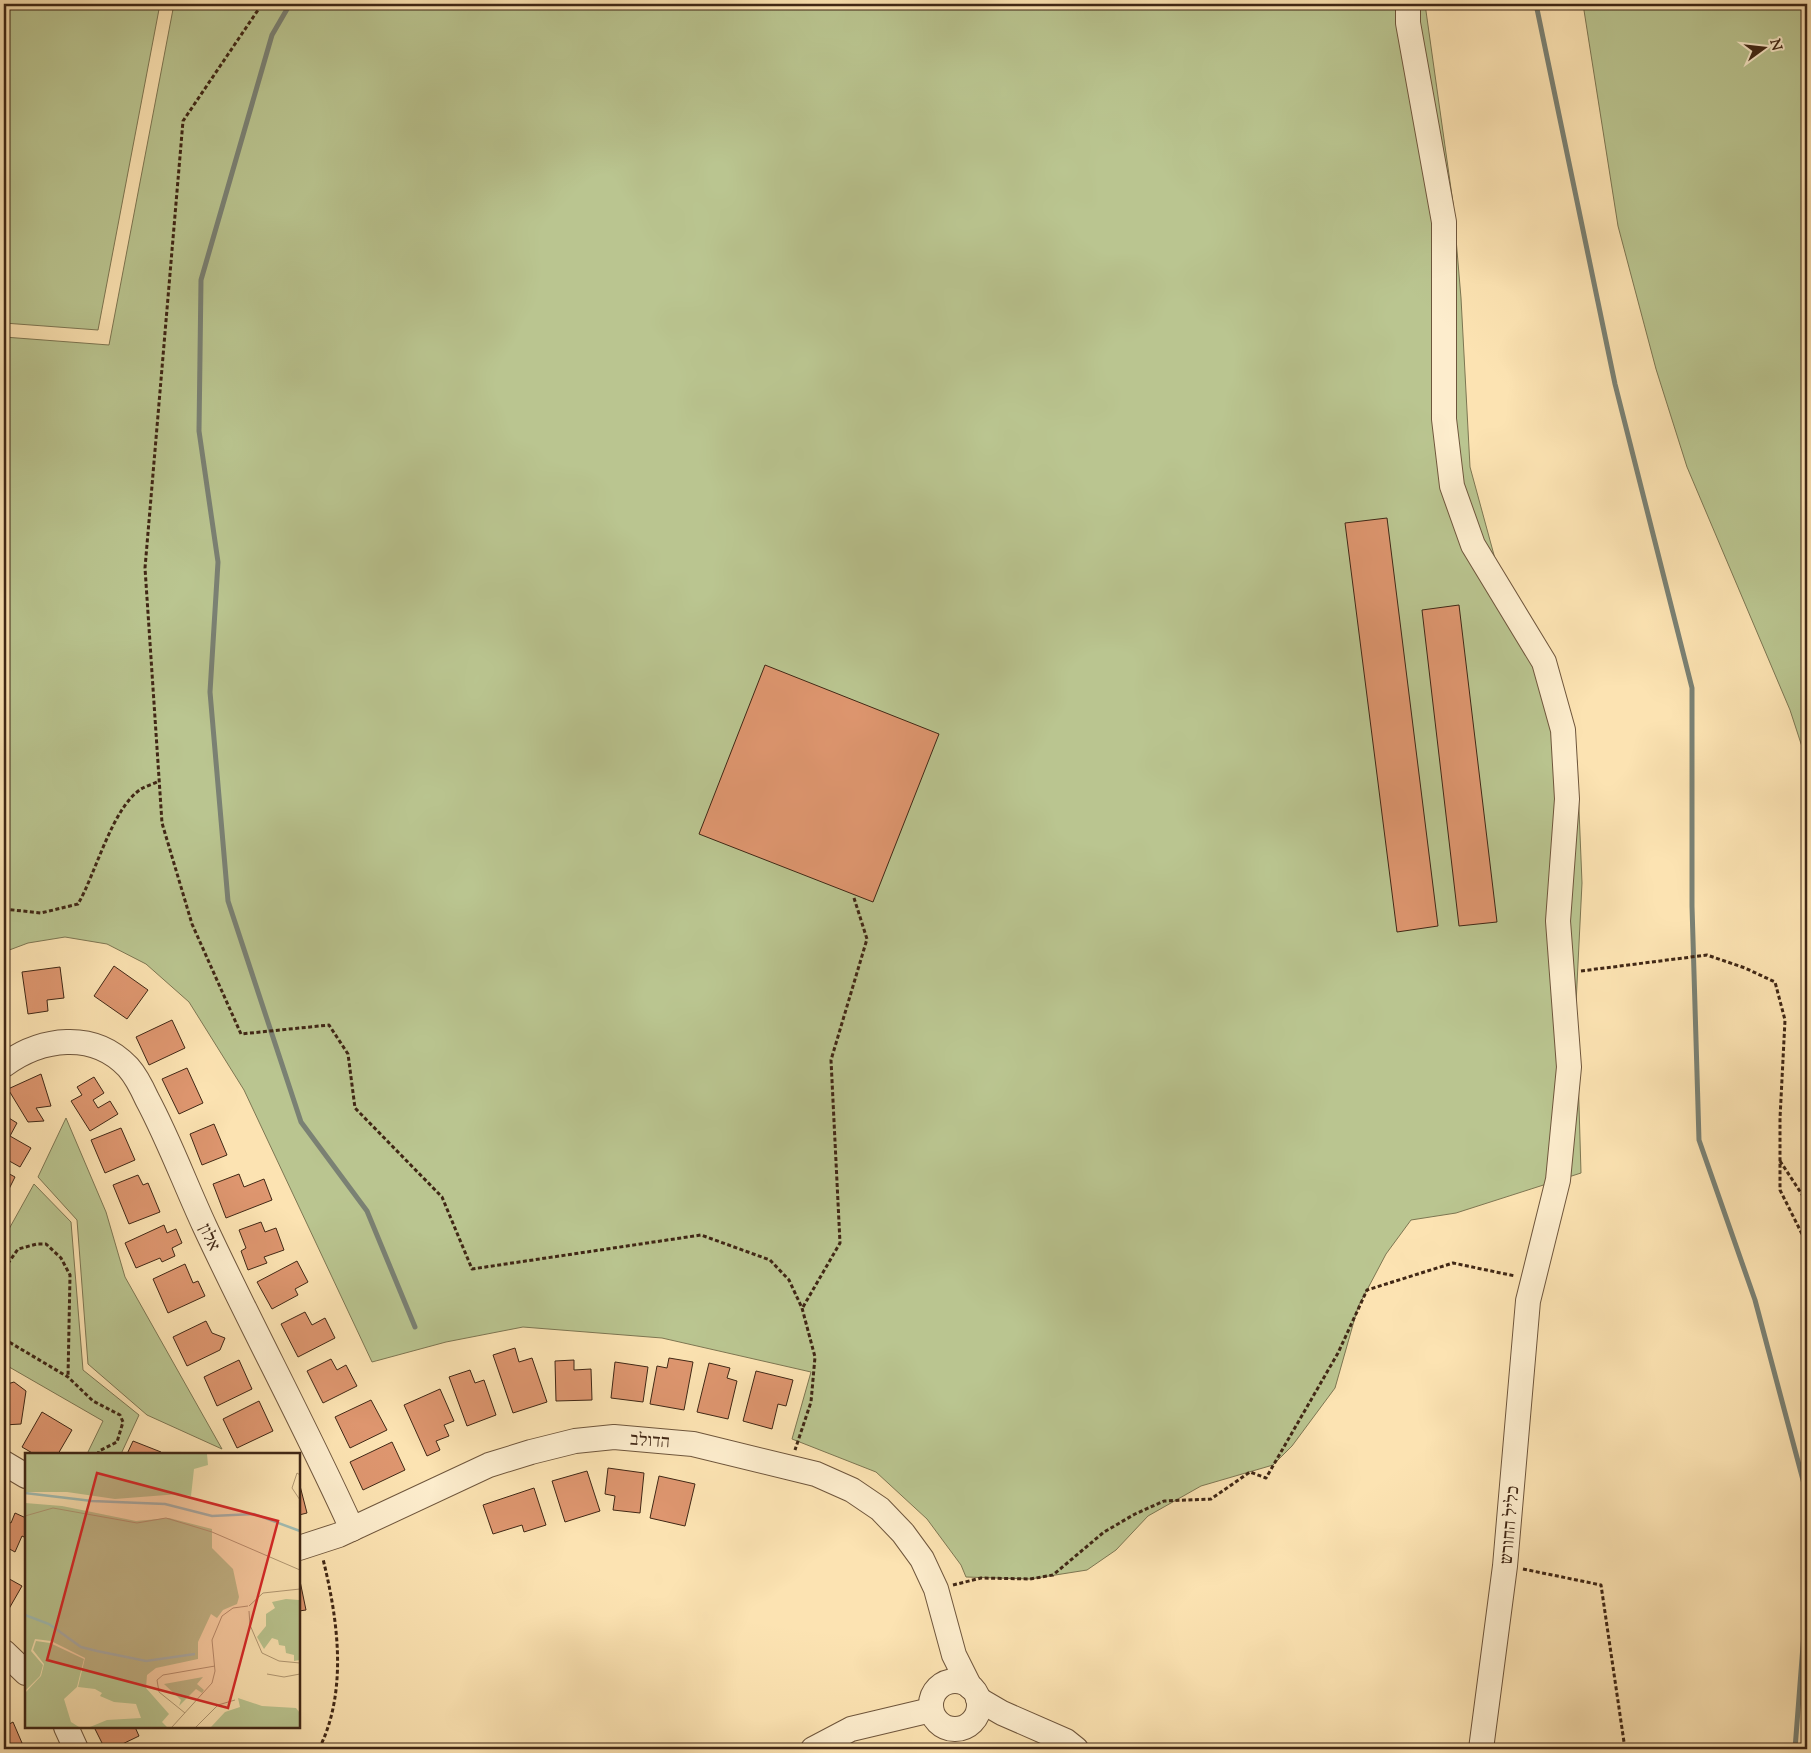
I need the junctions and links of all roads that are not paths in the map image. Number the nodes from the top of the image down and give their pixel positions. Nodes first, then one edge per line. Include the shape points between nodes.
1 (1408, 4) edge
2 (4, 1065) edge
3 (4, 1463) edge
4 (25, 1475) edge
5 (352, 1529) junction
6 (308, 1545) edge
7 (944, 1618) junction
8 (4, 1652) edge
9 (25, 1672) edge
10 (974, 1693) junction
11 (934, 1699) junction
12 (66, 1728) edge
13 (76, 1749) edge
14 (813, 1749) edge
15 (1076, 1749) edge
16 (1481, 1749) edge

1 - 16 street, כליל החורש via 1408,23 1444,222 1444,418 1452,486 1473,544 1544,662 1563,730 1567,799 1558,921 1569,1068 1558,1180 1530,1290 1505,1566
2 - 5 street, אלון via 37,1046 57,1042 86,1043 109,1052 128,1067 157,1117 212,1241
3 - 4 street
5 - 6 street, הדולב
5 - 7 street, הדולב via 489,1465 575,1441 614,1437 693,1444 816,1474 852,1490 880,1509 922,1559 936,1589
7 - 10 street, הדולב via 954,1654
7 - 11 street, הדולב via 948,1660
8 - 9 street
10 - 11 street via 959,1682 951,1681
10 - 11 street via 979,1707 972,1722 957,1729 939,1724
10 - 15 street via 1002,1713 1066,1741
11 - 14 street via 851,1729
12 - 13 street

